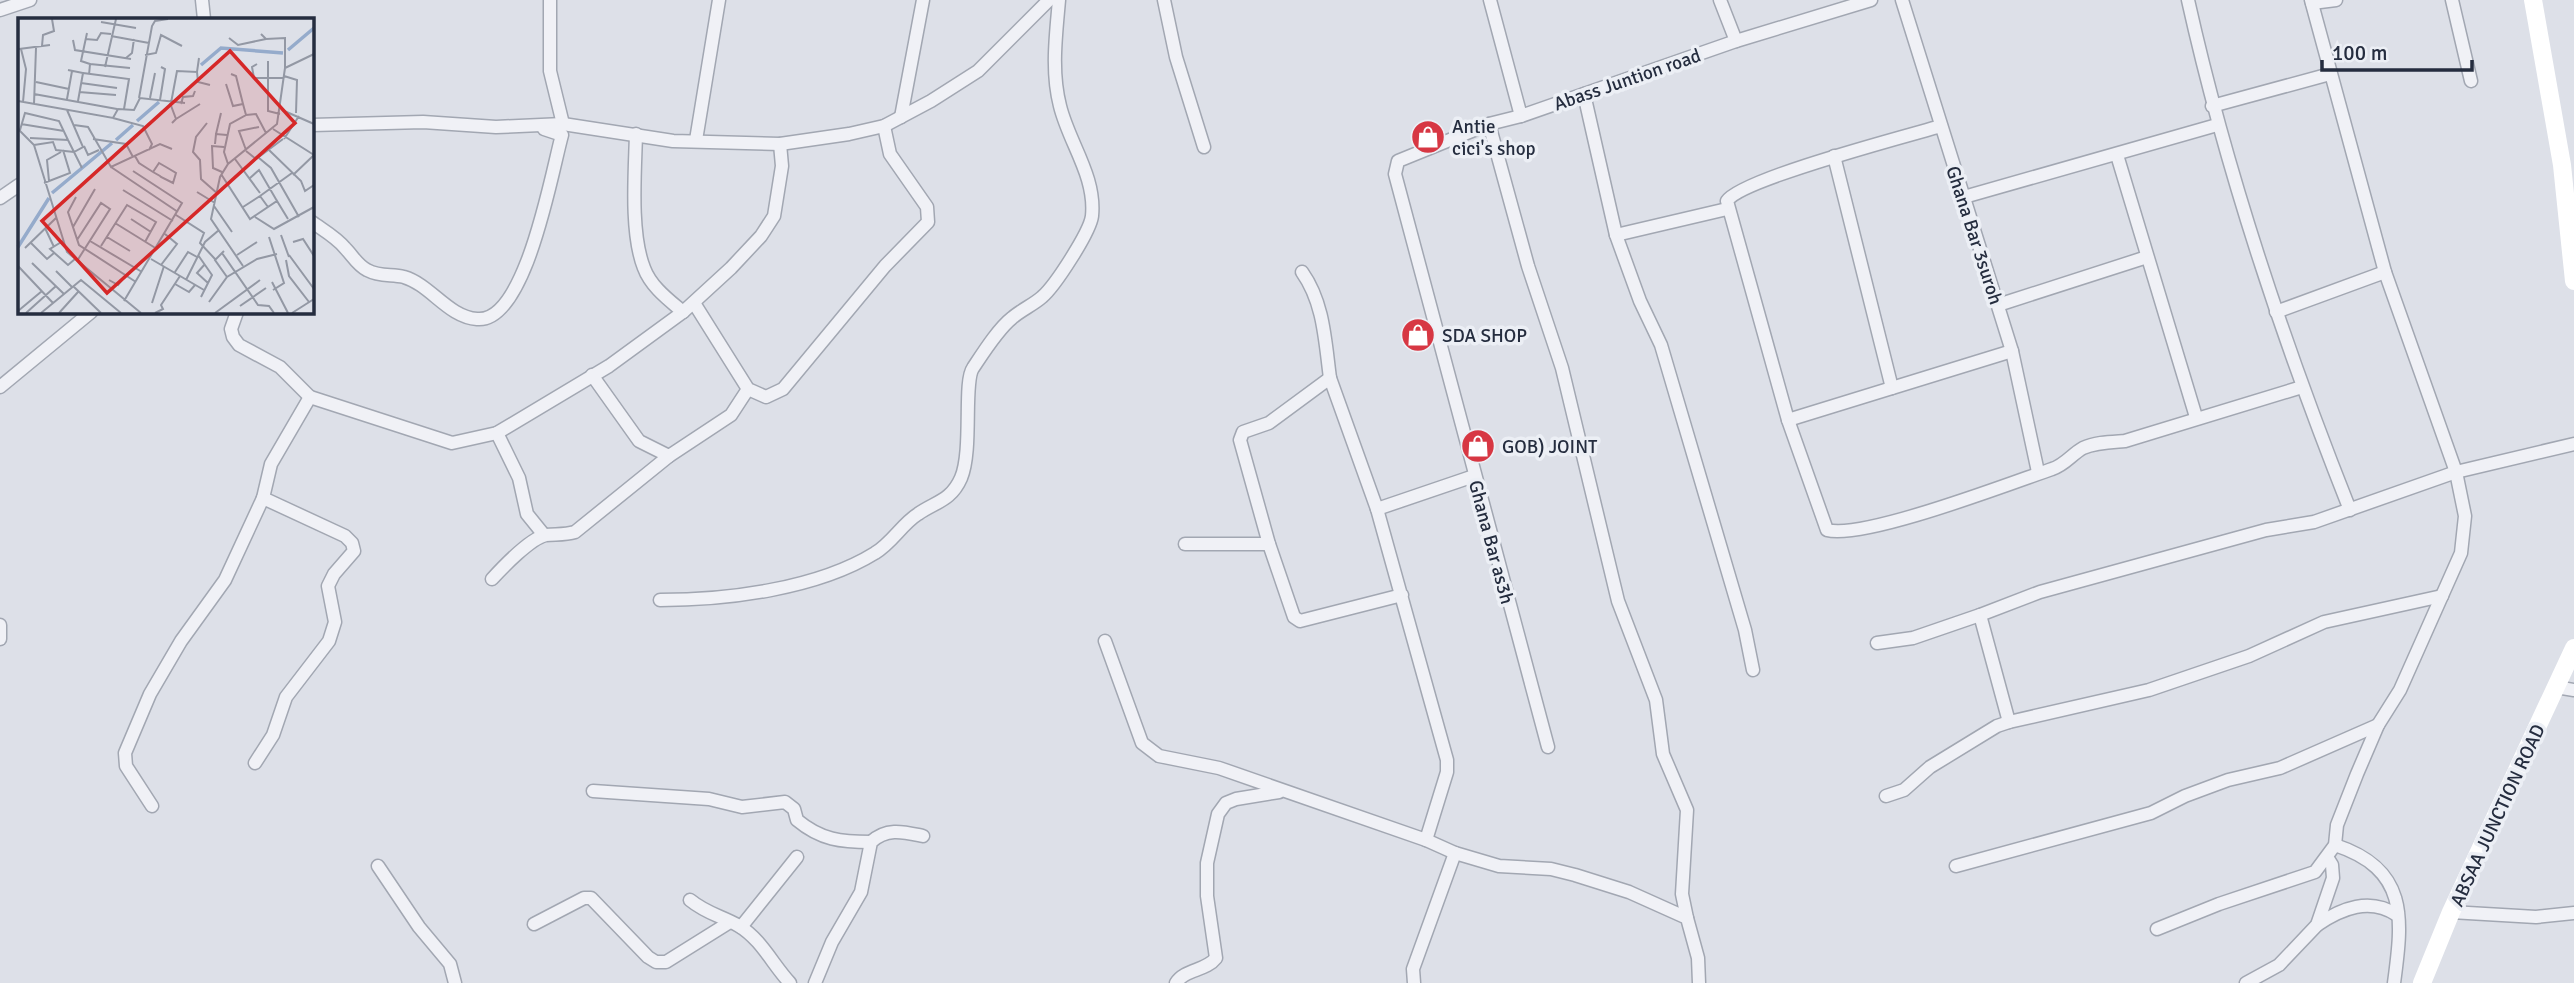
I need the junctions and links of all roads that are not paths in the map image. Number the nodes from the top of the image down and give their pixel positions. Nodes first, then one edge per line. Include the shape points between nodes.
1 (30, 0) edge
2 (202, 0) edge
3 (550, 0) edge
4 (719, 0) edge
5 (923, 0) edge
6 (1049, 0) edge
7 (1059, 0) edge
8 (1164, 0) edge
9 (1490, 0) edge
10 (1720, 0) edge
11 (1871, 0) edge
12 (1902, 0) edge
13 (2188, 0) edge
14 (2336, 0) edge
15 (2452, 0) edge
16 (2533, 0) edge
17 (2312, 1) edge
18 (0, 10) edge
19 (204, 18) edge
20 (1736, 41) junction
21 (2330, 74) junction
22 (2470, 81) dead end
23 (1584, 94) junction
24 (2212, 106) junction
25 (901, 117) junction
26 (1521, 117) junction
27 (563, 124) junction
28 (1489, 124) junction
29 (313, 125) edge
30 (516, 125) junction
31 (2217, 125) junction
32 (884, 126) junction
33 (1941, 126) junction
34 (636, 134) junction
35 (696, 140) junction
36 (780, 144) junction
37 (1204, 147) dead end
38 (2118, 155) junction
39 (1834, 156) junction
40 (2568, 164) edge
41 (1395, 174) joint
42 (1964, 197) junction
43 (1727, 209) junction
44 (313, 223) edge
45 (1616, 235) junction
46 (2147, 257) junction
47 (1302, 272) dead end
48 (2385, 272) junction
49 (2574, 281) edge
50 (694, 303) junction
51 (1998, 305) junction
52 (683, 312) junction
53 (2276, 312) junction
54 (90, 313) edge
55 (237, 313) edge
56 (2012, 351) junction
57 (592, 375) junction
58 (1330, 378) junction
59 (0, 387) edge
60 (2301, 387) junction
61 (748, 388) junction
62 (1892, 388) junction
63 (310, 397) junction
64 (2196, 417) junction
65 (1788, 420) junction
66 (497, 433) junction
67 (2574, 444) edge
68 (669, 456) junction
69 (2038, 472) junction
70 (2456, 472) junction
71 (1474, 476) junction
72 (263, 498) junction
73 (1377, 509) junction
74 (2350, 510) junction
75 (544, 535) junction
76 (1185, 544) dead end
77 (1269, 544) junction
78 (492, 579) dead end
79 (1402, 595) junction
80 (2442, 596) junction
81 (660, 600) dead end
82 (1980, 615) junction
83 (0, 625) edge
84 (0, 639) edge
85 (1105, 641) dead end
86 (1877, 643) dead end
87 (2574, 648) edge
88 (1753, 670) dead end
89 (2565, 688) edge
90 (2009, 722) junction
91 (2378, 725) junction
92 (1548, 747) dead end
93 (255, 764) dead end
94 (593, 791) dead end
95 (1282, 792) junction
96 (1886, 796) dead end
97 (152, 806) dead end
98 (923, 836) dead end
99 (1426, 840) junction
100 (871, 842) junction
101 (2335, 845) junction
102 (1455, 853) junction
103 (797, 857) dead end
104 (2327, 857) junction
105 (378, 866) dead end
106 (1956, 866) dead end
107 (691, 901) dead end
108 (2451, 912) junction
109 (2574, 913) edge
110 (2397, 915) junction
111 (1687, 918) junction
112 (534, 924) dead end
113 (736, 924) junction
114 (2317, 925) junction
115 (2157, 929) dead end
116 (2252, 982) edge
117 (455, 983) edge
118 (790, 983) edge
119 (815, 983) edge
120 (1176, 983) edge
121 (1414, 983) edge
122 (1699, 983) edge
123 (2393, 983) edge
124 (2422, 983) edge

1 - 18 street
2 - 19 street
3 - 27 street via 550,71
4 - 35 street
5 - 25 street
6 - 25 street via 991,61
7 - 81 street via 1054,73 1069,138 1093,195 1092,219 1062,274 1044,296 1010,319 971,370 970,440 961,478 940,504 918,513 879,551 844,571 744,595
8 - 37 street
9 - 26 street
10 - 20 street
11 - 20 street, Abass Juntion road
12 - 33 street, Ghana Bar 3suroh
13 - 24 street
14 - 17 street
15 - 22 street
16 - 40 street
17 - 21 street
20 - 23 street, Abass Juntion road
21 - 24 street
21 - 48 street
23 - 26 street, Abass Juntion road
23 - 45 street
24 - 31 street
25 - 32 street
26 - 28 street, Abass Juntion road
27 - 30 street
27 - 34 street
28 - 41 street, Abass Juntion road via 1403,158
28 - 111 street via 1562,368 1618,601 1656,701 1662,754 1687,810 1682,894
29 - 30 street
30 - 44 street via 562,135 528,265 494,315 481,320 463,317 404,278 366,270
31 - 38 street
31 - 53 street
32 - 36 street
32 - 61 street via 890,154 927,207 929,222 783,389 766,397
33 - 39 street
33 - 42 street, Ghana Bar 3suroh
34 - 35 street
34 - 52 street via 638,246 644,270
35 - 36 street
36 - 50 street via 781,176 774,216 761,236
38 - 42 street
38 - 46 street
39 - 43 street via 1741,190 1730,196
39 - 62 street
40 - 49 street
41 - 71 street, Ghana Bar as3h
42 - 51 street, Ghana Bar 3suroh
43 - 45 street
43 - 65 street
45 - 88 street via 1661,345
46 - 51 street
46 - 64 street
47 - 58 street via 1321,317
48 - 53 street
48 - 70 street
50 - 52 street
50 - 61 street
51 - 56 street, Ghana Bar 3suroh
52 - 57 street
53 - 60 street
54 - 59 street
55 - 63 street via 231,330 239,345 280,367
56 - 62 street
56 - 69 street, Ghana Bar 3suroh
57 - 66 street
57 - 68 street via 639,441
58 - 73 street
58 - 77 street via 1269,423 1243,432 1240,440
60 - 64 street
60 - 74 street
61 - 68 street via 731,415
62 - 65 street
63 - 66 street via 452,443
63 - 72 street via 271,464
64 - 69 street via 2125,441 2095,444 2053,469
65 - 69 street via 1823,527 1835,532 1952,505
66 - 75 street via 519,478 527,514
67 - 70 street
68 - 75 street via 575,532
70 - 74 street
70 - 80 street via 2465,516 2461,553
71 - 73 street
71 - 92 street, Ghana Bar as3h
72 - 93 street via 345,537 355,551 328,586 335,622 329,641 286,697 273,735
72 - 97 street via 225,580 150,694 125,753 126,766
73 - 79 street
74 - 82 street via 2040,592
75 - 78 street
76 - 77 street
77 - 79 street via 1294,617 1300,621
79 - 99 street via 1447,760
80 - 90 street via 2324,622 2249,656 2148,690
80 - 91 street via 2400,691
82 - 86 street via 1913,638
82 - 90 street
83 - 84 street
85 - 95 street via 1142,743 1150,751 1219,768
87 - 89 street, ABSAA JUNCTION ROAD
89 - 108 street, ABSAA JUNCTION ROAD
90 - 96 street via 1930,767 1903,790
91 - 101 street via 2337,825
91 - 106 street via 2280,768 2228,780 2142,816
94 - 100 street via 709,799 742,807 785,802 794,808 797,820 827,839
95 - 99 street
95 - 120 street via 1236,799 1218,814 1207,863 1216,958
98 - 100 street via 899,830
99 - 102 street
100 - 119 street via 861,892
101 - 104 street
101 - 110 street via 2380,869 2391,882
102 - 111 street via 1499,866 1575,875
102 - 121 street via 1413,969
103 - 113 street
104 - 114 street via 2333,878
104 - 115 street via 2315,872
105 - 117 street via 450,964
107 - 113 street via 707,914
108 - 109 street via 2526,917
108 - 124 street, ABSAA JUNCTION ROAD
110 - 114 street via 2373,904 2348,908
110 - 123 street
111 - 122 street via 1698,958
112 - 113 street via 591,898 648,957 666,962
113 - 118 street via 769,954
114 - 116 street via 2279,965

